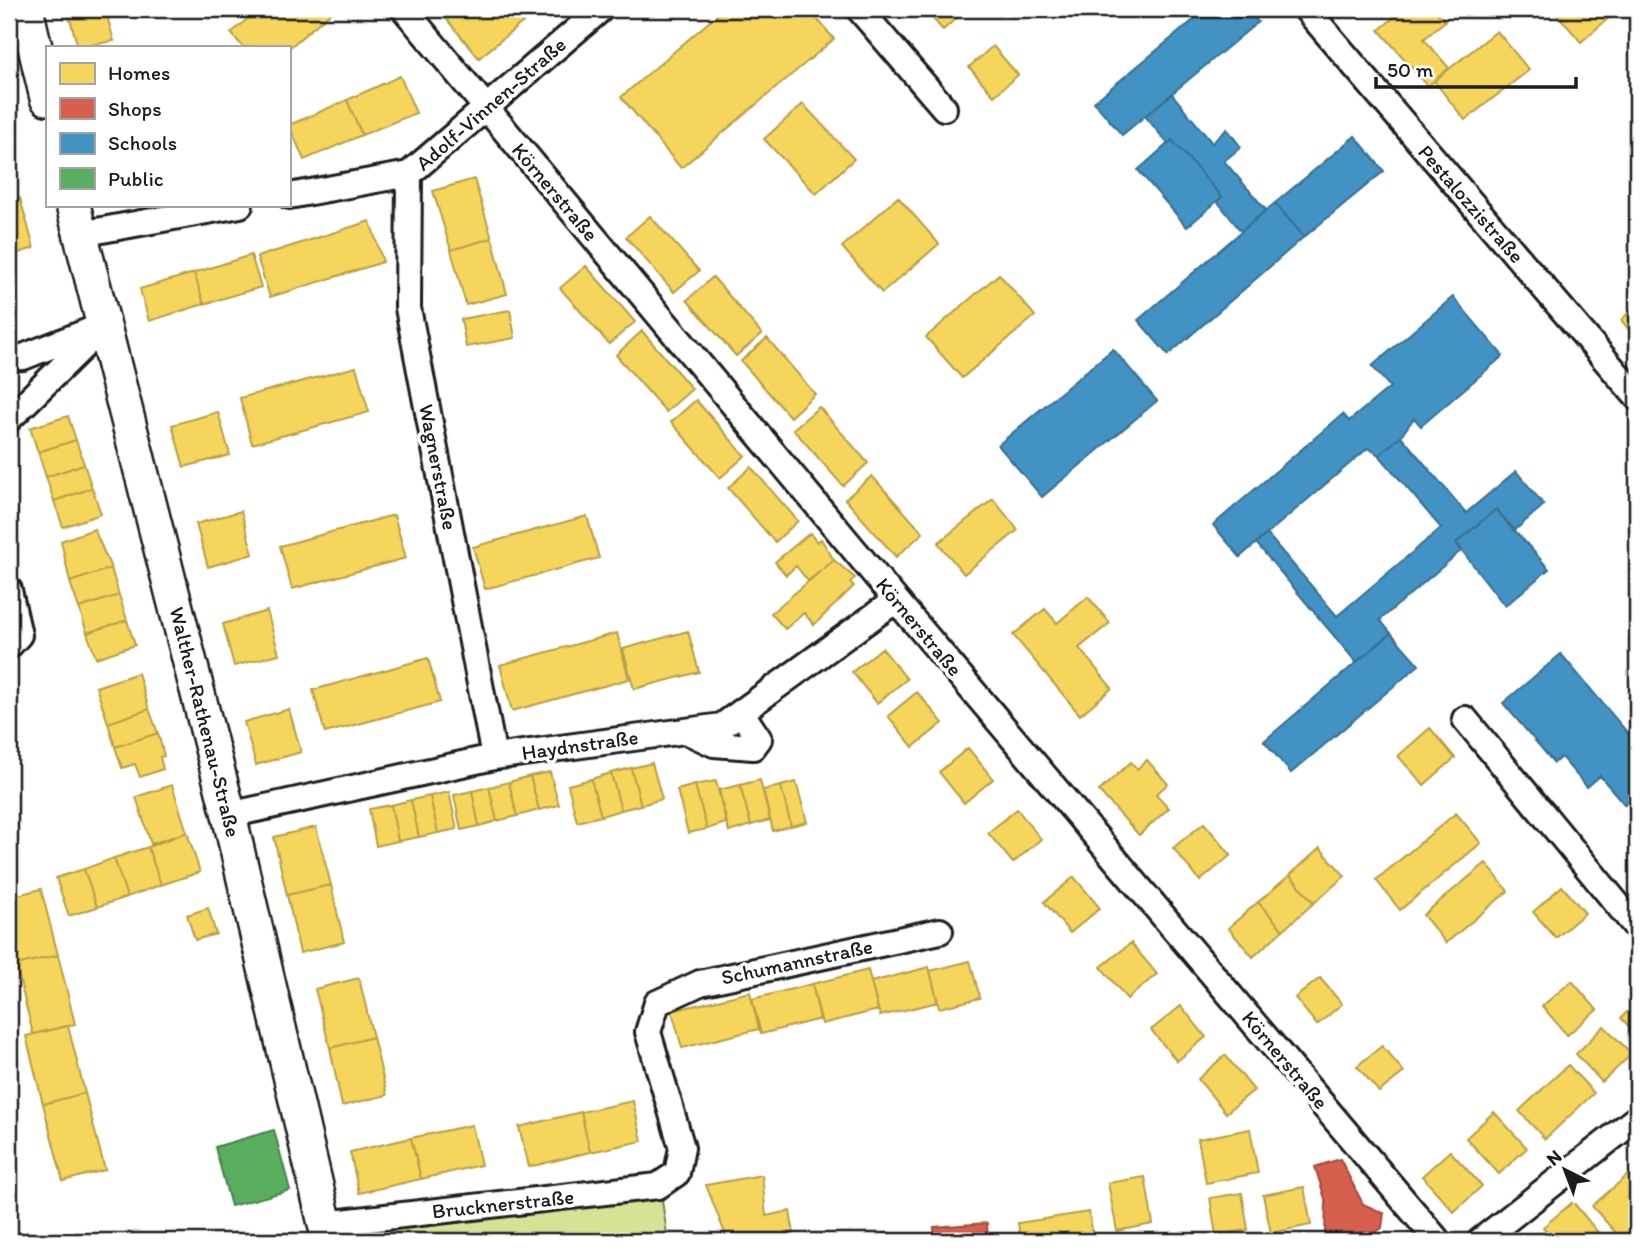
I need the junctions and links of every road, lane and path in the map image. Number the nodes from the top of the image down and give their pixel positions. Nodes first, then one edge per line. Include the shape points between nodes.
1 (26, 9) edge
2 (404, 9) edge
3 (601, 9) edge
4 (859, 9) edge
5 (1306, 9) edge
6 (46, 94) edge
7 (485, 107) junction
8 (944, 108) dead end
9 (409, 174) junction
10 (290, 196) edge
11 (228, 206) edge
12 (77, 219) edge
13 (104, 326) junction
14 (9, 358) edge
15 (1637, 397) edge
16 (9, 419) edge
17 (9, 590) edge
18 (896, 600) junction
19 (9, 646) edge
20 (741, 712) junction
21 (1465, 719) dead end
22 (686, 731) junction
23 (494, 757) junction
24 (229, 815) junction
25 (1637, 928) edge
26 (940, 931) dead end
27 (1637, 1118) edge
28 (677, 1173) joint
29 (327, 1233) edge
30 (1438, 1241) edge
31 (1480, 1241) edge

1 - 6 street
2 - 7 street, Körnerstraße
3 - 7 street, Adolf-Vinnen-Straße
4 - 8 street
5 - 15 street, Pestalozzistraße
7 - 9 street, Adolf-Vinnen-Straße
7 - 18 street, Körnerstraße
9 - 10 street, Adolf-Vinnen-Straße
9 - 23 street, Wagnerstraße via 408,308
11 - 12 street
12 - 13 street, Walther-Rathenau-Straße
13 - 14 street via 23,357
13 - 16 street
13 - 24 street, Walther-Rathenau-Straße
17 - 19 street via 19,635
18 - 20 street, Haydnstraße
18 - 30 street, Körnerstraße
20 - 22 street, Haydnstraße via 722,726
20 - 22 street via 759,739 753,747 715,744
21 - 25 street
22 - 23 street, Haydnstraße
23 - 24 street, Haydnstraße
24 - 29 street, Walther-Rathenau-Straße
26 - 28 street, Schumannstraße via 700,984 657,1003 648,1032 682,1148
27 - 31 street
28 - 29 street, Brucknerstraße via 658,1186

